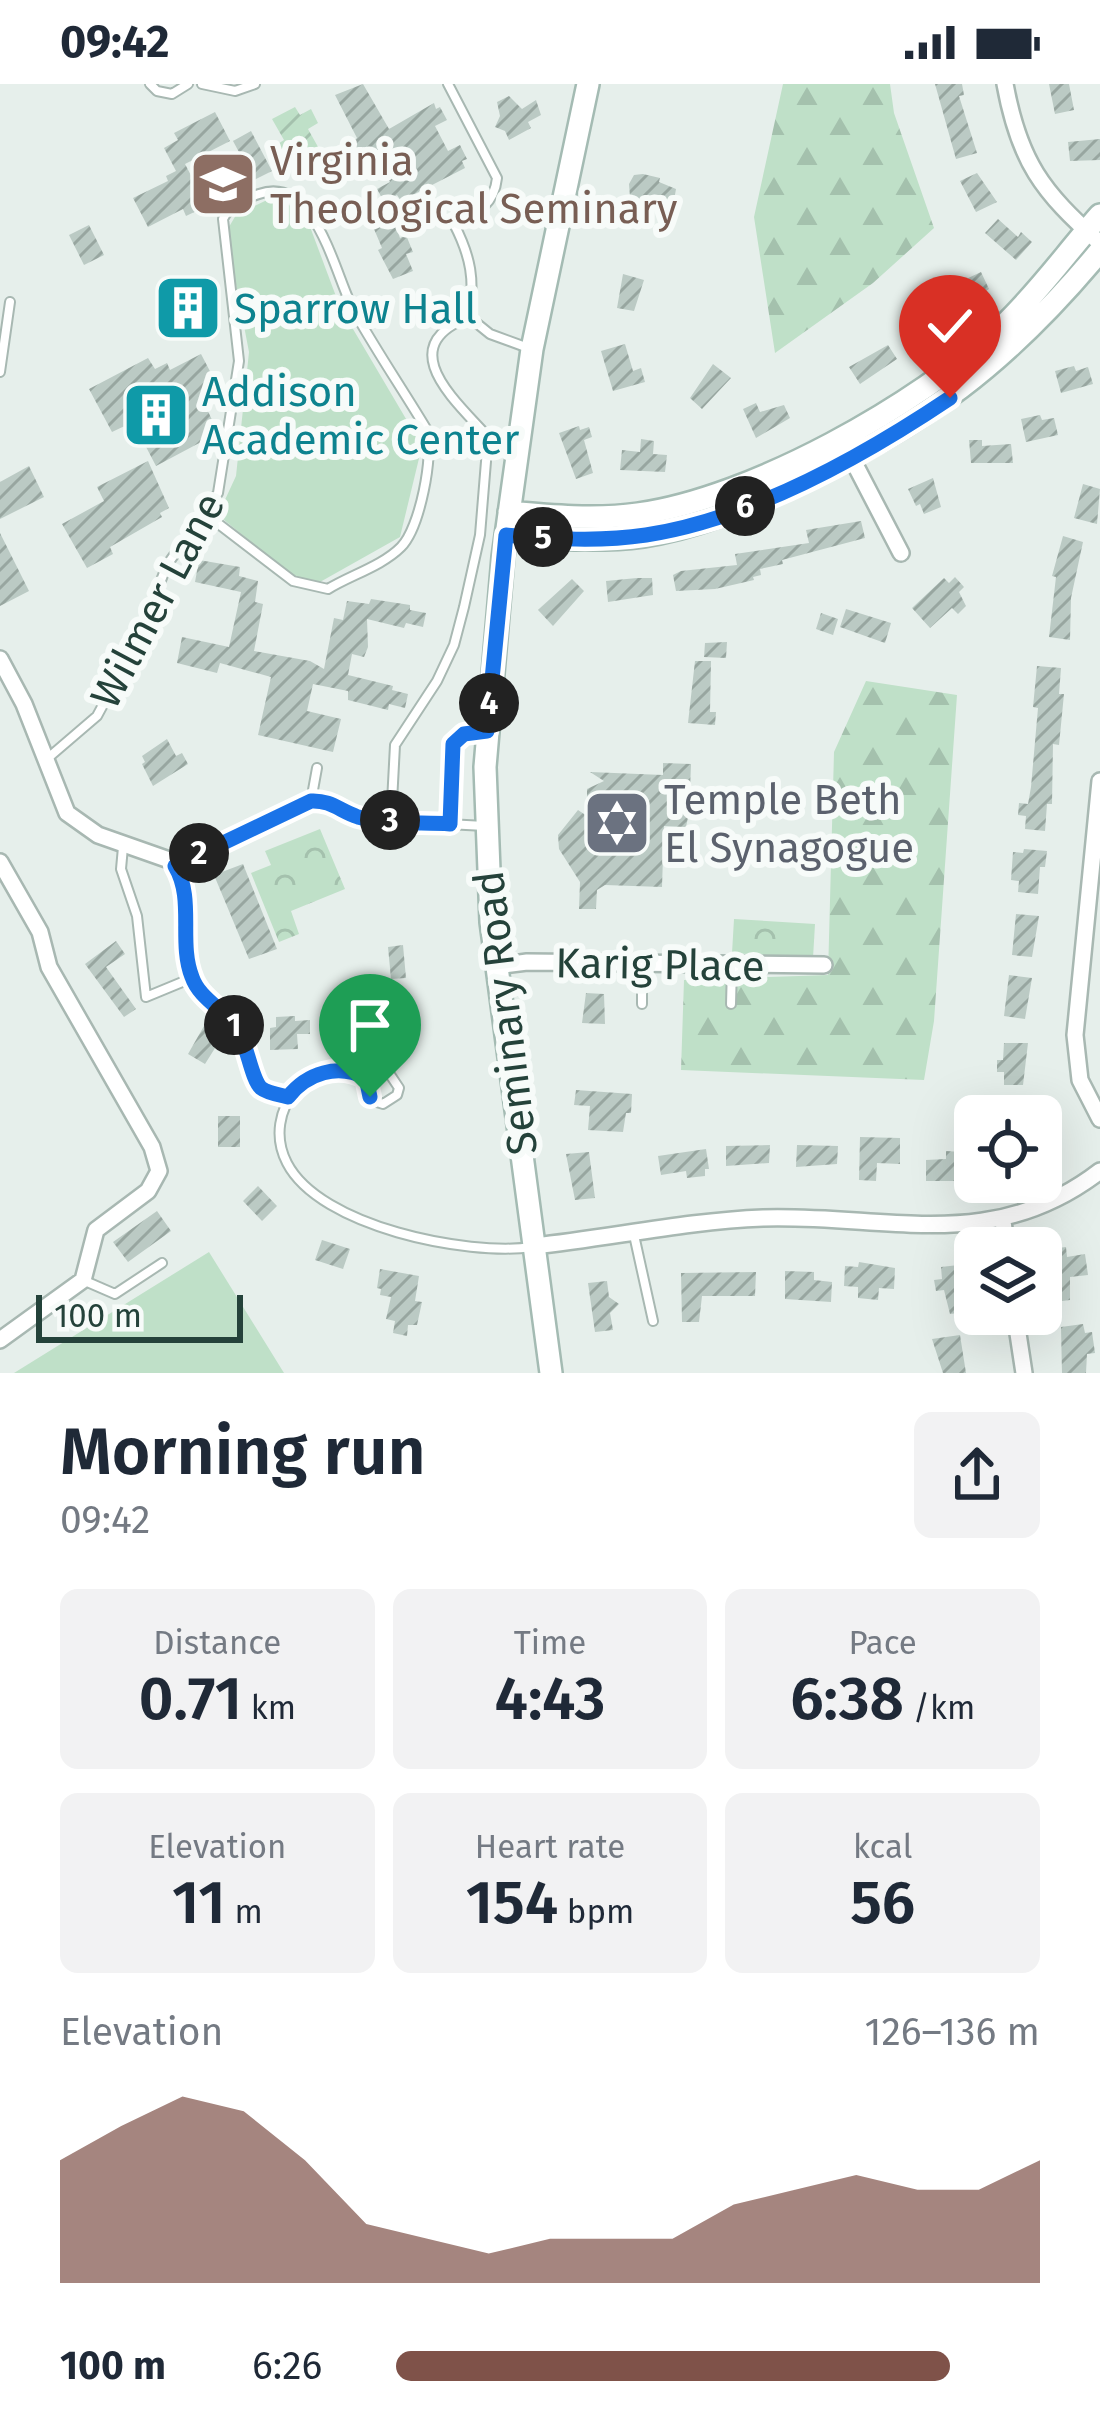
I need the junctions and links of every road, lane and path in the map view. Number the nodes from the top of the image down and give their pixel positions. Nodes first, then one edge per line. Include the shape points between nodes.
1 (149, 84) edge
2 (188, 84) edge
3 (202, 84) edge
4 (255, 84) edge
5 (448, 84) edge
6 (587, 84) edge
7 (1006, 84) edge
8 (1097, 235) edge
9 (10, 302) dead end
10 (469, 316) junction
11 (532, 350) junction
12 (0, 372) edge
13 (846, 448) junction
14 (203, 512) junction
15 (509, 512) junction
16 (506, 535) junction
17 (901, 553) dead end
18 (0, 659) edge
19 (487, 731) junction
20 (46, 760) junction
21 (316, 768) dead end
22 (1100, 781) edge
23 (311, 801) junction
24 (391, 820) junction
25 (450, 824) junction
26 (485, 826) junction
27 (123, 845) junction
28 (0, 862) edge
29 (177, 869) junction
30 (642, 965) junction
31 (824, 965) dead end
32 (497, 966) junction
33 (731, 967) junction
34 (192, 978) junction
35 (642, 1004) dead end
36 (731, 1004) dead end
37 (366, 1078) junction
38 (288, 1097) junction
39 (1100, 1119) edge
40 (1100, 1171) edge
41 (1003, 1220) junction
42 (1004, 1227) edge
43 (634, 1234) junction
44 (534, 1246) junction
45 (162, 1263) dead end
46 (83, 1280) junction
47 (653, 1321) dead end
48 (1018, 1335) edge
49 (0, 1340) edge
50 (1022, 1372) edge
51 (550, 1373) edge

1 - 2 lane via 172,94
3 - 4 lane via 235,92
5 - 10 lane via 497,178 484,209 454,224 475,283
6 - 11 main road, Seminary Road
7 - 8 street via 1027,162 1055,203
8 - 13 main road via 1040,322 998,360 913,423
9 - 12 lane
10 - 11 lane
10 - 24 lane via 435,340 432,360 439,381 488,437 480,535 454,645 395,745
11 - 15 main road, Seminary Road
13 - 15 main road via 663,509
13 - 16 main road via 723,516 679,529 608,539
13 - 17 street
14 - 14 lane, Wilmer Lane via 293,581 322,589 390,555 412,531 431,446 427,430 352,308 313,216 286,193 264,192 223,219 239,361 223,473
14 - 20 lane, Wilmer Lane via 166,565 97,716
15 - 16 main road, Seminary Road
16 - 19 main road, Seminary Road
18 - 20 street
19 - 25 lane via 453,744
19 - 26 main road, Seminary Road
20 - 27 street via 67,813
21 - 23 lane
22 - 39 street via 1075,1035 1080,1080
23 - 24 lane
23 - 29 lane
24 - 25 lane
25 - 26 lane
26 - 32 main road, Seminary Road
27 - 29 street
27 - 34 lane via 146,997
28 - 46 street via 40,932 49,968 159,1160 148,1191 96,1230
29 - 34 lane
30 - 32 street, Karig Place
30 - 33 street, Karig Place
30 - 35 lane
31 - 33 street, Karig Place
32 - 44 main road, Seminary Road
33 - 36 lane
34 - 38 lane via 236,1026 257,1084
37 - 37 lane via 376,1102 397,1095 389,1073
37 - 38 lane via 327,1071
38 - 44 lane via 278,1128 286,1162 331,1204 438,1242
40 - 41 street via 1056,1201
41 - 42 street
41 - 43 street via 766,1218
43 - 44 street
43 - 47 lane
44 - 51 main road, Seminary Road
45 - 46 lane via 115,1294
46 - 49 street
48 - 50 street

